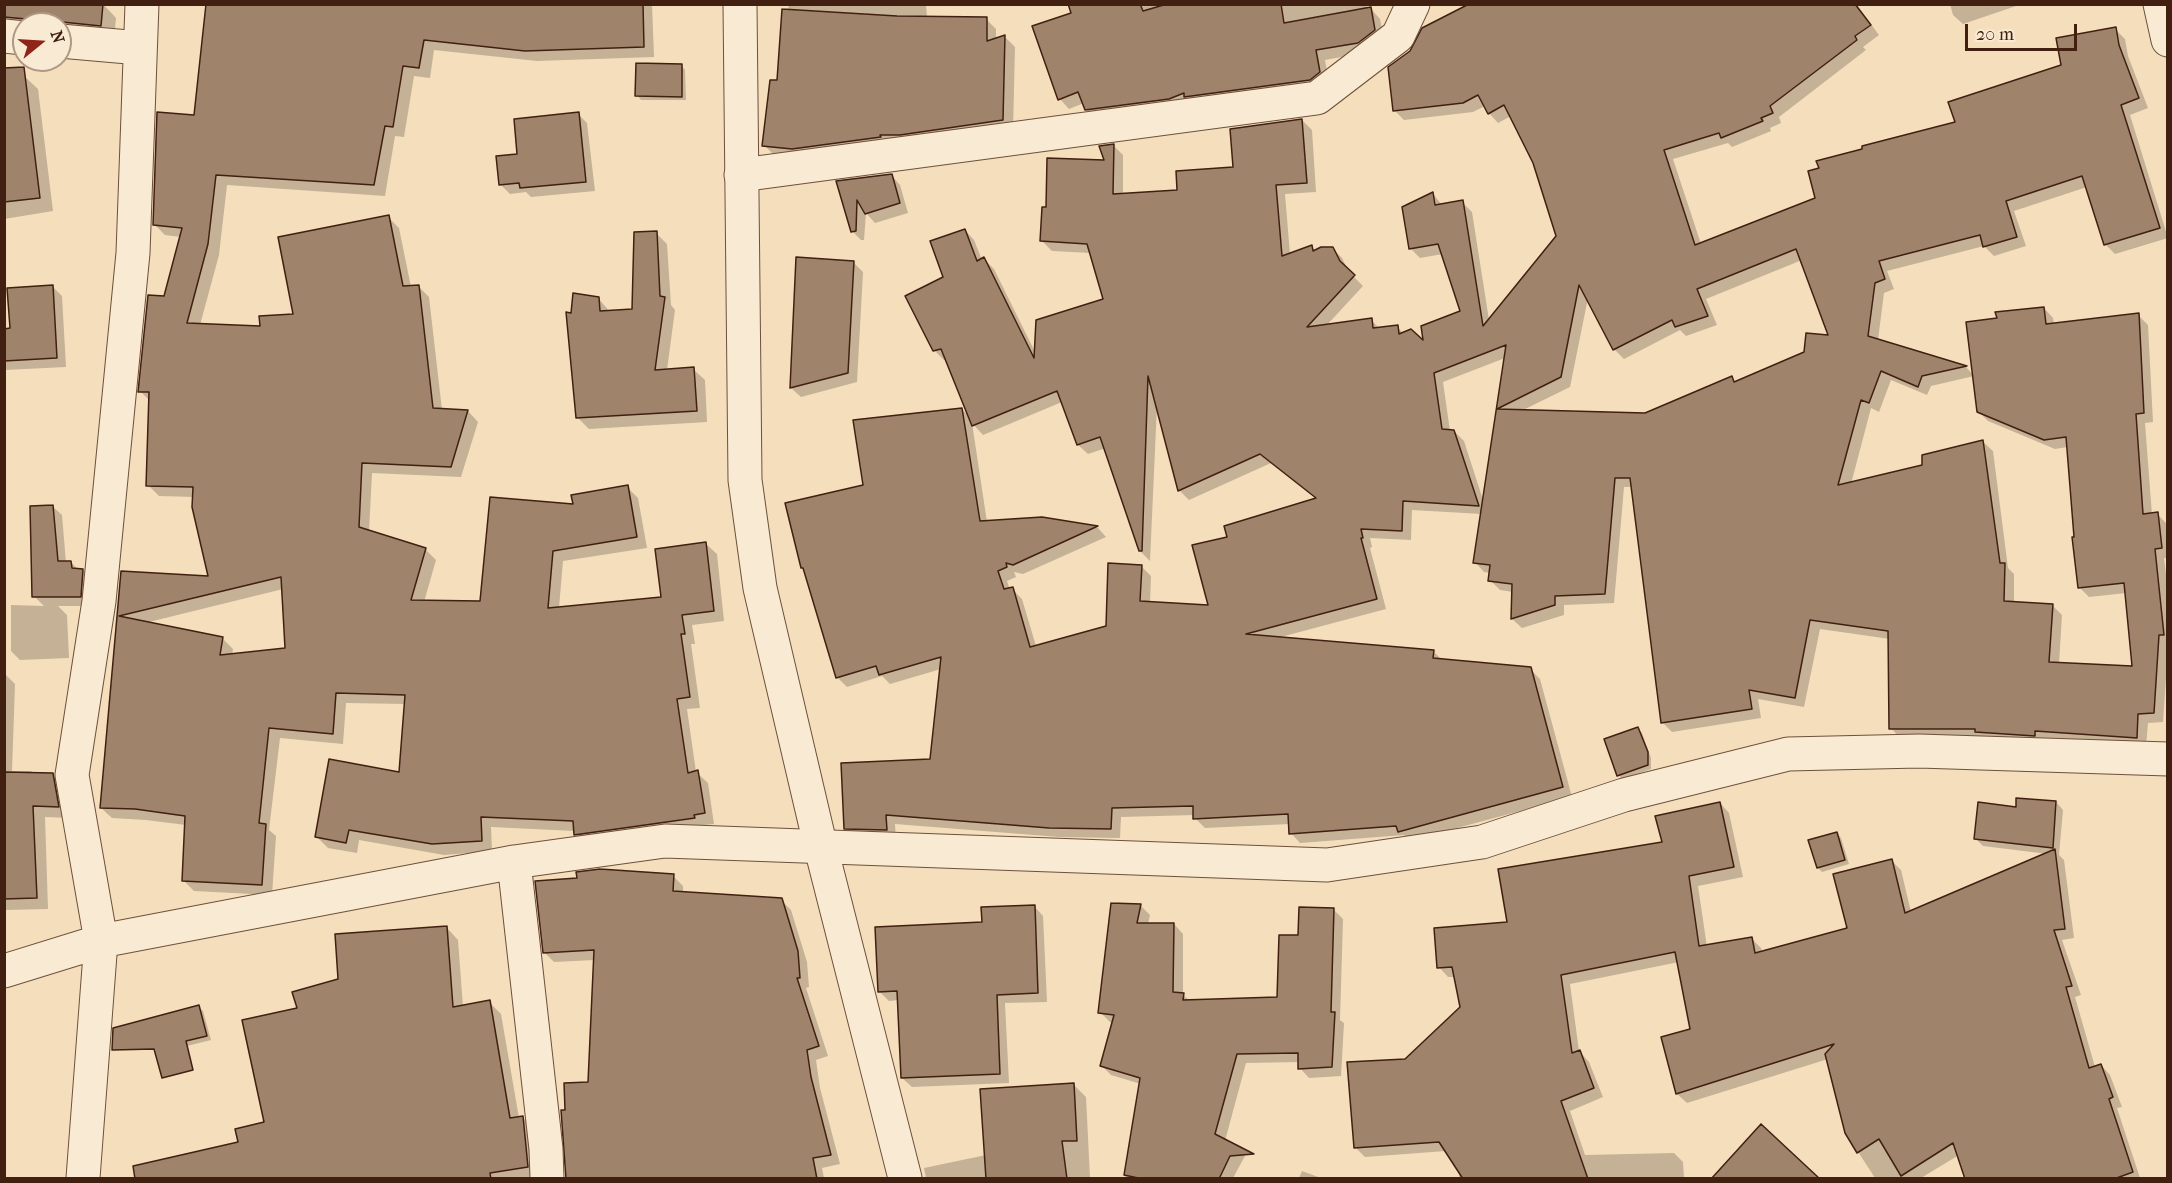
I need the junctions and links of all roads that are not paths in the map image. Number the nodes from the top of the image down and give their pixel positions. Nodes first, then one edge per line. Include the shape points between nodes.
1 (142, 4) edge
2 (740, 4) edge
3 (1413, 4) edge
4 (2160, 4) edge
5 (2168, 40) edge
6 (72, 42) edge
7 (140, 48) junction
8 (741, 175) junction
9 (2168, 759) edge
10 (821, 848) junction
11 (514, 862) junction
12 (101, 941) junction
13 (4, 971) edge
14 (83, 1179) edge
15 (547, 1179) edge
16 (904, 1179) edge

1 - 7 street
2 - 8 street
3 - 8 street via 1398,36 1317,98
4 - 5 street
6 - 7 street
7 - 12 street via 132,265 99,601 72,775
8 - 10 street via 745,480 760,588
9 - 10 street via 1918,751 1788,754 1624,795 1482,842 1327,866
10 - 11 street via 665,841
10 - 16 street
11 - 12 street
11 - 15 street
12 - 13 street
12 - 14 street

